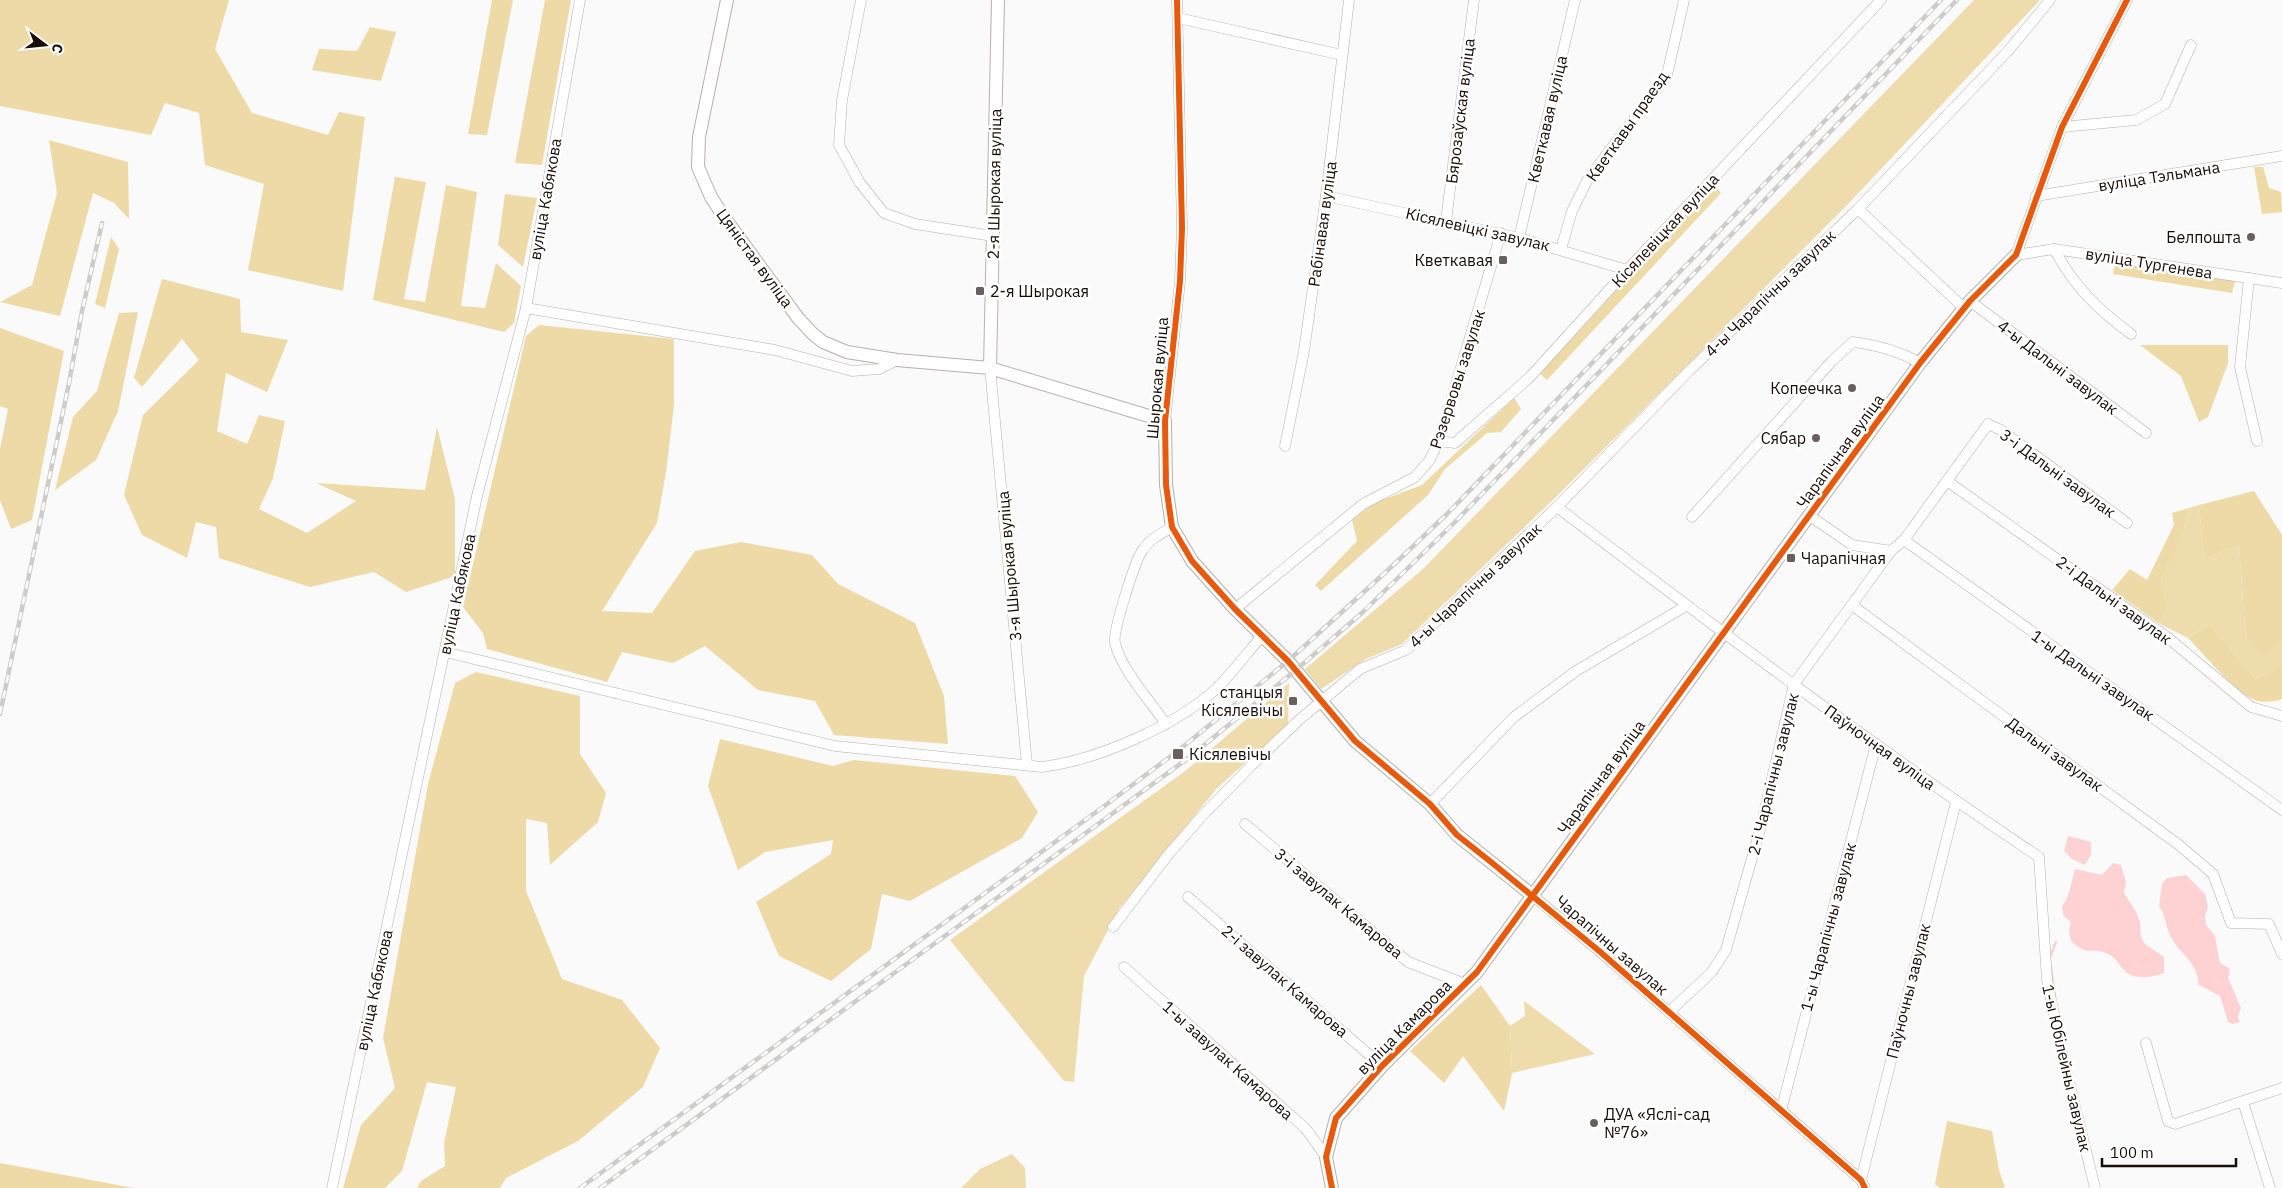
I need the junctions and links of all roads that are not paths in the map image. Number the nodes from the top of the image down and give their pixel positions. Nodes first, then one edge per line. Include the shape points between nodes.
1 (580, 0) edge
2 (727, 0) edge
3 (861, 0) edge
4 (998, 0) edge
5 (1177, 0) edge
6 (1349, 0) edge
7 (1474, 0) edge
8 (1575, 0) edge
9 (1684, 0) edge
10 (1881, 0) edge
11 (2050, 0) edge
12 (2127, 0) edge
13 (1178, 18) junction
14 (2191, 45) dead end
15 (1342, 55) junction
16 (2062, 127) junction
17 (2282, 156) edge
18 (1326, 196) junction
19 (2036, 196) junction
20 (1858, 209) junction
21 (1446, 221) junction
22 (1501, 234) junction
23 (993, 236) junction
24 (1519, 238) junction
25 (1561, 249) junction
26 (2054, 249) junction
27 (2016, 255) junction
28 (1627, 270) junction
29 (2249, 278) junction
30 (2282, 283) edge
31 (1967, 305) junction
32 (526, 308) junction
33 (2131, 334) dead end
34 (897, 360) junction
35 (1920, 363) junction
36 (990, 368) junction
37 (1165, 421) junction
38 (1988, 424) joint
39 (2146, 433) dead end
40 (1439, 441) junction
41 (2257, 441) dead end
42 (1285, 446) dead end
43 (1947, 481) junction
44 (1557, 507) junction
45 (1810, 516) junction
46 (1692, 517) dead end
47 (2127, 523) dead end
48 (1172, 527) junction
49 (1904, 540) junction
50 (1891, 551) junction
51 (1686, 606) junction
52 (1853, 606) junction
53 (1235, 608) junction
54 (1723, 633) junction
55 (1262, 636) junction
56 (445, 652) junction
57 (1794, 684) junction
58 (1320, 702) junction
59 (2282, 716) edge
60 (1166, 724) junction
61 (1876, 744) junction
62 (1027, 765) junction
63 (1956, 802) junction
64 (1430, 804) junction
65 (2282, 810) edge
66 (1245, 824) dead end
67 (2039, 857) joint
68 (1532, 895) junction
69 (1188, 897) dead end
70 (1113, 927) dead end
71 (2282, 954) edge
72 (1124, 968) dead end
73 (1465, 984) junction
74 (1669, 1012) junction
75 (2146, 1042) dead end
76 (1382, 1066) junction
77 (2282, 1088) edge
78 (2243, 1102) junction
79 (1781, 1111) junction
80 (1326, 1157) junction
81 (1863, 1184) edge
82 (332, 1188) edge
83 (1332, 1188) edge
84 (2095, 1188) edge
85 (2270, 1188) edge

1 - 32 street, вуліца Кабякова
2 - 34 street, Цяністая вуліца via 699,137 700,175 726,220 813,334 847,352
3 - 23 street via 842,100 840,145 856,175 884,213 915,224
4 - 23 street, 2-я Шырокая вуліца
5 - 13 street, Шырокая вуліца
6 - 15 street, Рабінавая вуліца
7 - 21 street, Бярозаўская вуліца
8 - 24 street, Кветкавая вуліца
9 - 25 street, Кветкавы праезд via 1667,75 1588,179 1572,211
10 - 28 street, Кісялевіцкая вуліца
11 - 20 street, 4-ы Чарапічны завулак via 2008,52
12 - 16 street, Чарапічная вуліца
13 - 15 street
13 - 37 street, Шырокая вуліца via 1182,228 1180,281
14 - 16 street via 2165,104 2136,120
15 - 18 street, Рабінавая вуліца
16 - 19 street, Чарапічная вуліца
17 - 19 street, вуліца Тэльмана
18 - 21 street, Кісялевіцкі завулак
18 - 42 street, Рабінавая вуліца via 1304,350
19 - 27 street, Чарапічная вуліца
20 - 31 street
20 - 44 street, 4-ы Чарапічны завулак via 1690,370
21 - 22 street, Кісялевіцкі завулак
22 - 24 street, Кісялевіцкі завулак
22 - 40 street, Рэзервовы завулак
23 - 36 street, 2-я Шырокая вуліца
24 - 25 street, Кісялевіцкі завулак
25 - 28 street, Кісялевіцкі завулак
26 - 27 street, вуліца Тургенева
26 - 29 street, вуліца Тургенева
26 - 33 street via 2068,275 2103,313
27 - 31 street, Чарапічная вуліца
28 - 40 street, Кісялевіцкая вуліца via 1530,377 1455,443
29 - 30 street, вуліца Тургенева
29 - 41 street via 2240,367
31 - 35 street, Чарапічная вуліца
31 - 39 street, 4-ы Дальні завулак
32 - 34 street via 775,350 852,371 879,369
32 - 56 street, вуліца Кабякова via 477,496
34 - 36 street, Цяністая вуліца
35 - 45 street, Чарапічная вуліца
35 - 46 street via 1886,348 1853,342 1832,361
36 - 37 street, Цяністая вуліца
36 - 62 street, 3-я Шырокая вуліца
37 - 48 street, Шырокая вуліца via 1166,485
38 - 43 street, 2-і Чарапічны завулак
38 - 47 street, 3-і Дальні завулак via 2002,430
40 - 53 street, Рэзервовы завулак via 1429,461 1415,477 1364,504
43 - 49 street, 2-і Чарапічны завулак
43 - 59 street, 2-і Дальні завулак via 2167,637 2251,707
44 - 51 street
44 - 58 street, 4-ы Чарапічны завулак via 1406,650 1360,669
45 - 50 street via 1852,545
45 - 54 street, Чарапічная вуліца
48 - 53 street, Шырокая вуліца via 1192,561
48 - 60 street via 1152,539 1141,551 1129,582 1114,641 1119,655
49 - 50 street, 2-і Чарапічны завулак
49 - 65 street, 1-ы Дальні завулак
50 - 52 street, 2-і Чарапічны завулак
51 - 54 street
51 - 64 street via 1576,671 1514,717
52 - 57 street, 2-і Чарапічны завулак
52 - 71 street, Дальні завулак via 2179,845 2213,874 2231,923 2269,924
53 - 55 street, Шырокая вуліца
54 - 57 street, Паўночная вуліца
54 - 68 street, Чарапічная вуліца
55 - 58 street, Шырокая вуліца via 1292,665
55 - 60 street via 1216,688
56 - 62 street via 835,746
56 - 82 street, вуліца Кабякова
57 - 61 street, Паўночная вуліца
57 - 74 street, 2-і Чарапічны завулак via 1761,826 1726,950 1711,973
58 - 64 street, Чарапічны завулак via 1355,741
58 - 70 street, 4-ы Чарапічны завулак via 1202,816 1168,854
60 - 62 street via 1062,765
61 - 63 street, Паўночная вуліца
61 - 79 street, 1-ы Чарапічны завулак
63 - 67 street, Паўночная вуліца
63 - 81 street, Паўночны завулак
64 - 68 street, Чарапічны завулак via 1457,836
66 - 73 street, 3-і завулак Камарова via 1408,962
67 - 84 street, 1-ы Юбілейны завулак via 2047,980
68 - 73 street, вуліца Камарова
68 - 74 street, Чарапічны завулак
69 - 76 street, 2-і завулак Камарова
72 - 80 street, 1-ы завулак Камарова via 1306,1129
73 - 76 street, вуліца Камарова
74 - 79 street, Чарапічны завулак
75 - 78 street via 2168,1121 2175,1124
76 - 80 street, вуліца Камарова via 1336,1118
77 - 78 street
78 - 85 street
79 - 81 street, Чарапічны завулак
80 - 83 street, вуліца Камарова

